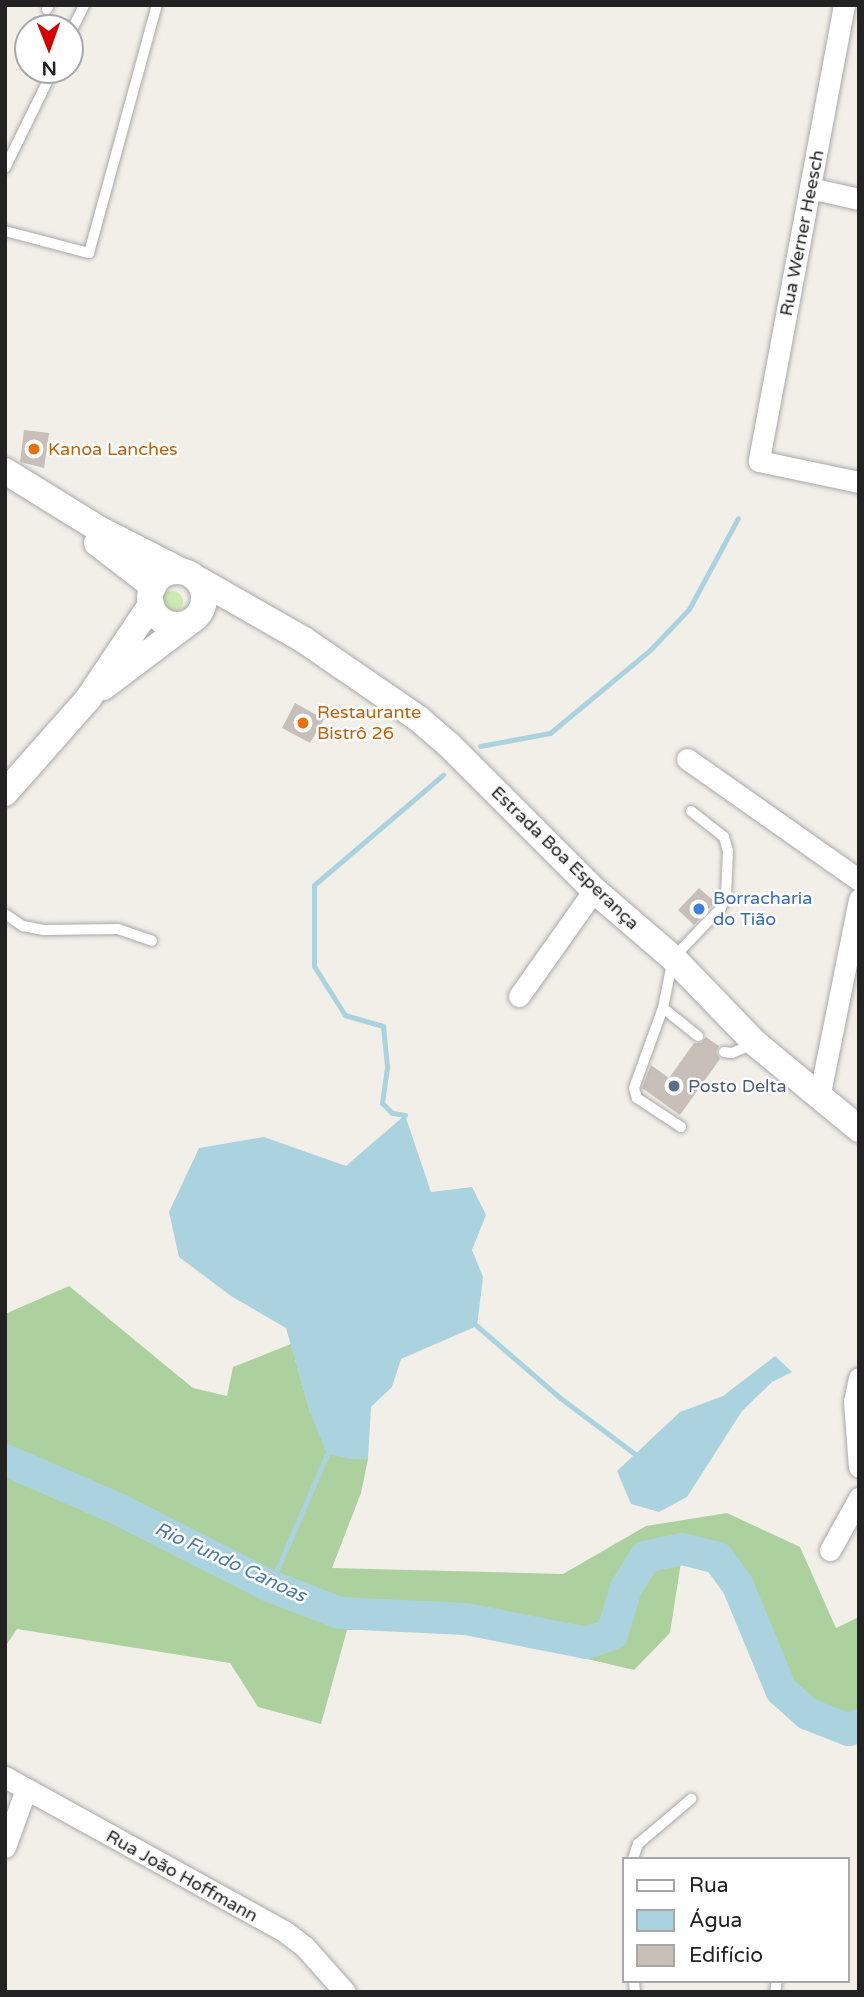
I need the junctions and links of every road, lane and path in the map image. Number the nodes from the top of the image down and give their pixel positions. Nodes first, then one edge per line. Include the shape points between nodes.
1 (157, 5) edge
2 (844, 5) edge
3 (46, 84) edge
4 (5, 168) edge
5 (810, 188) junction
6 (859, 200) edge
7 (5, 232) edge
8 (5, 471) edge
9 (859, 482) edge
10 (5, 488) edge
11 (189, 575) junction
12 (152, 595) junction
13 (254, 609) junction
14 (195, 616) junction
15 (88, 699) junction
16 (687, 759) dead end
17 (5, 793) edge
18 (691, 811) dead end
19 (859, 880) edge
20 (594, 890) junction
21 (859, 899) edge
22 (5, 915) edge
23 (152, 941) dead end
24 (673, 958) junction
25 (519, 996) dead end
26 (663, 1008) junction
27 (698, 1036) dead end
28 (755, 1043) junction
29 (724, 1052) dead end
30 (819, 1098) junction
31 (681, 1128) dead end
32 (859, 1129) edge
33 (859, 1378) edge
34 (859, 1467) edge
35 (859, 1498) edge
36 (831, 1550) dead end
37 (5, 1777) edge
38 (26, 1789) junction
39 (691, 1799) dead end
40 (5, 1847) edge
41 (634, 1857) edge
42 (345, 1992) edge

1 - 7 lane via 89,253
2 - 5 street, Rua Werner Heesch
3 - 4 lane
5 - 6 street
5 - 9 street, Rua Werner Heesch via 759,461
8 - 11 street, Estrada Boa Esperança
10 - 12 street via 100,545
11 - 12 street via 163,574
11 - 13 street, Estrada Boa Esperança
11 - 14 street via 205,594
12 - 14 street via 161,620 169,624
12 - 15 street
13 - 14 street
13 - 20 street, Estrada Boa Esperança via 419,719
14 - 15 street
15 - 17 street
16 - 19 street
18 - 24 lane via 723,837 728,851 726,896 721,908
20 - 24 street, Estrada Boa Esperança
20 - 25 street
21 - 30 street
22 - 23 lane via 23,926 44,930 118,929
24 - 26 lane
24 - 28 street, Estrada Boa Esperança
26 - 27 lane
26 - 31 lane via 639,1070 635,1094
28 - 29 lane
28 - 30 street, Estrada Boa Esperança
30 - 32 street, Estrada Boa Esperança
33 - 34 street via 854,1401
35 - 36 street
37 - 38 street, Rua João Hoffmann
38 - 40 street
38 - 42 street, Rua João Hoffmann via 284,1931 305,1947
39 - 41 lane via 638,1844

